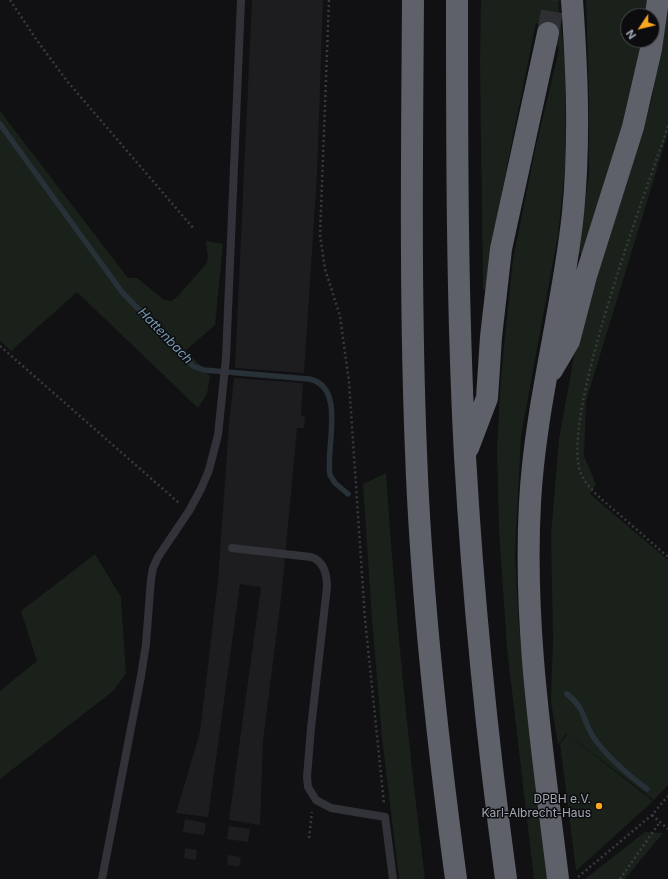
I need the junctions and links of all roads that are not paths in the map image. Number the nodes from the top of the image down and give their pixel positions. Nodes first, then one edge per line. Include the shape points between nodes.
1 (241, 0) edge
2 (413, 0) edge
3 (457, 0) edge
4 (572, 0) edge
5 (658, 0) edge
6 (548, 33) tunnel mouth
7 (544, 384) junction
8 (465, 456) junction
9 (232, 548) dead end
10 (102, 879) edge
11 (392, 879) edge
12 (456, 879) edge
13 (506, 879) edge
14 (558, 879) edge

1 - 10 lane via 226,358 219,429 214,454 201,488 158,557 151,579 141,676
2 - 12 highway via 413,303 416,452 428,622
3 - 8 highway via 459,311
4 - 7 highway via 577,69 578,142 564,278
5 - 7 highway via 651,49 634,127 586,276 569,341
6 - 8 highway via 501,249 487,398
7 - 14 highway via 530,502 528,575 536,688
8 - 13 highway via 478,625 494,789
9 - 11 lane via 311,557 318,561 325,572 326,600 308,787 316,800 331,808 385,817

